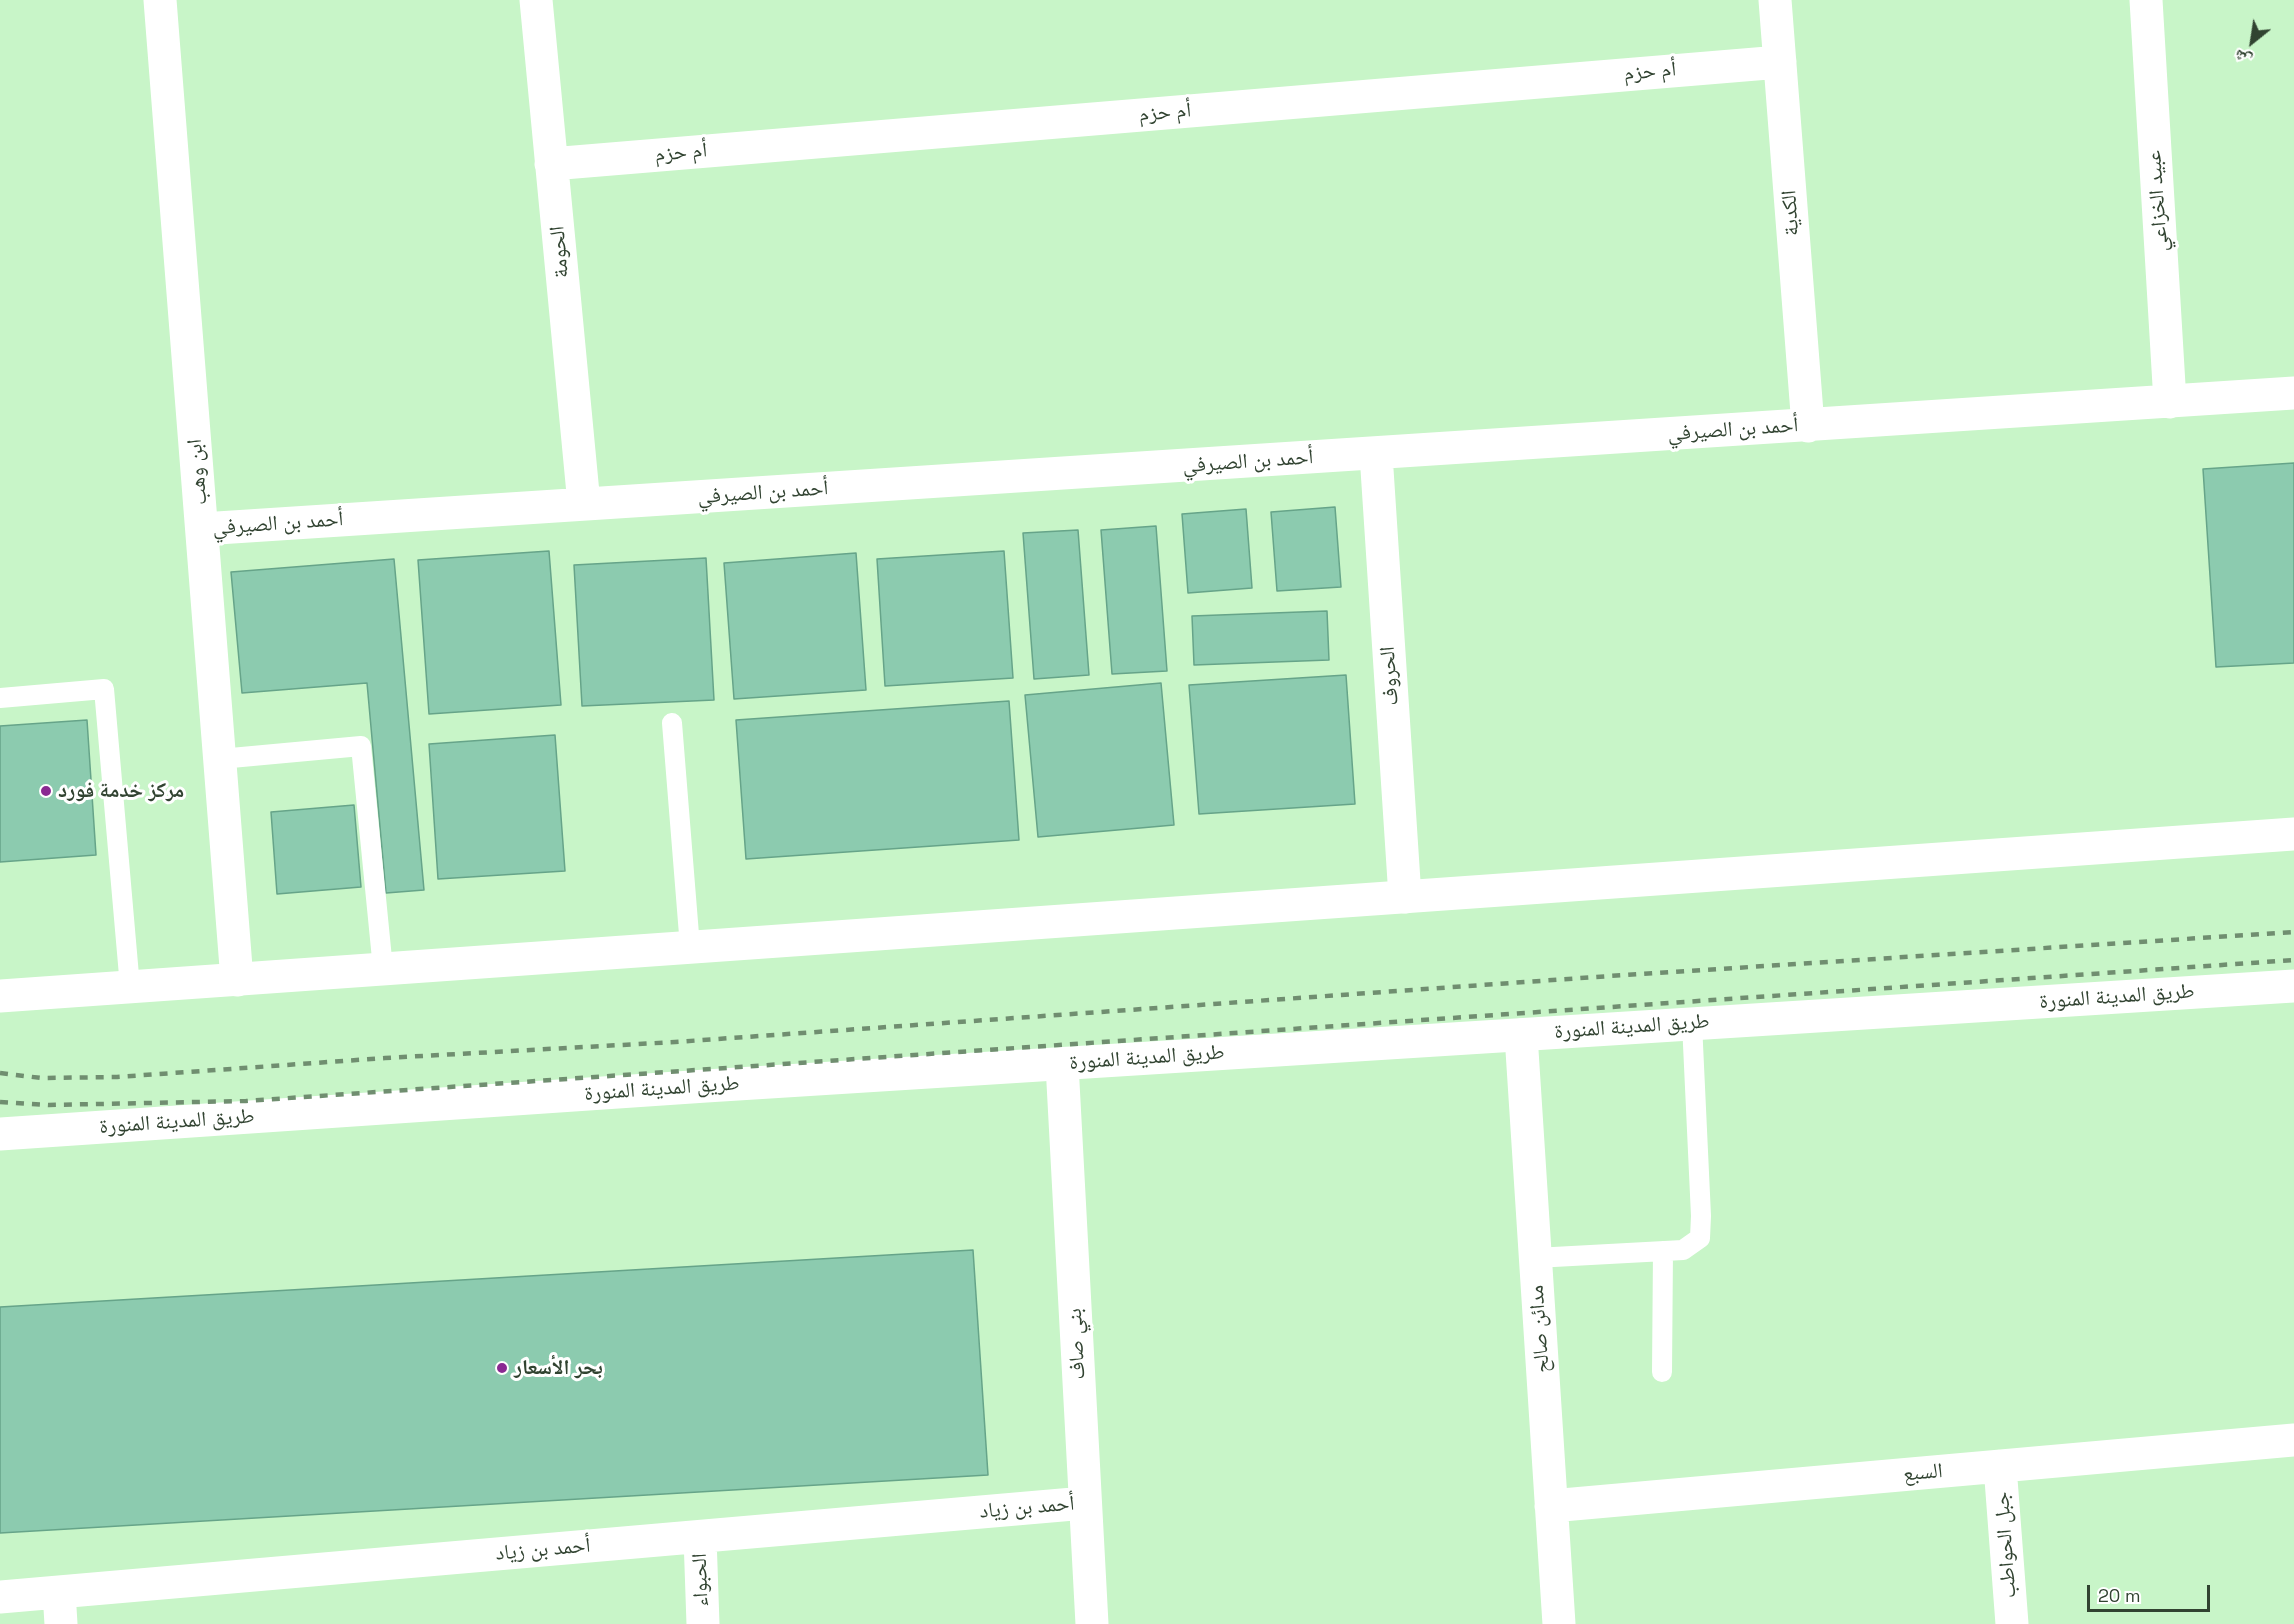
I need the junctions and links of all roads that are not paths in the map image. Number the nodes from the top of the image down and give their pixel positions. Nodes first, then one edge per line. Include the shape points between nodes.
1 (160, 0) edge
2 (536, 0) edge
3 (1775, 0) edge
4 (2146, 0) edge
5 (1779, 62) junction
6 (551, 164) junction
7 (2294, 393) edge
8 (2170, 402) junction
9 (1808, 426) junction
10 (1376, 454) junction
11 (584, 504) junction
12 (202, 529) junction
13 (0, 698) edge
14 (672, 723) dead end
15 (220, 759) junction
16 (2289, 837) edge
17 (1404, 897) junction
18 (690, 948) junction
19 (383, 969) junction
20 (237, 980) junction
21 (2294, 986) edge
22 (130, 987) junction
23 (0, 996) edge
24 (1692, 1023) junction
25 (1521, 1035) junction
26 (1062, 1064) junction
27 (0, 1134) edge
28 (1662, 1251) junction
29 (1535, 1258) junction
30 (1662, 1372) dead end
31 (2294, 1440) edge
32 (2000, 1466) junction
33 (1085, 1503) junction
34 (1551, 1506) junction
35 (700, 1537) junction
36 (59, 1592) junction
37 (0, 1597) edge
38 (61, 1624) edge
39 (703, 1624) edge
40 (1092, 1624) edge
41 (1559, 1624) edge
42 (2012, 1624) edge

1 - 12 street, ابن وهب
2 - 6 street, الحومة
3 - 5 street, الكدية
4 - 8 street, عبيد الخزاعي
5 - 6 street, أم حزم
5 - 9 street, الكدية
6 - 11 street, الحومة
7 - 8 street, أحمد بن الصيرفي
8 - 9 street, أحمد بن الصيرفي
9 - 10 street, أحمد بن الصيرفي
10 - 11 street, أحمد بن الصيرفي
10 - 17 street, الحروف
11 - 12 street, أحمد بن الصيرفي
12 - 15 street, ابن وهب
13 - 22 lane via 104,689
14 - 18 lane
15 - 19 lane via 361,747
15 - 20 street, ابن وهب
16 - 17 street
17 - 18 street
18 - 19 street
19 - 20 street
20 - 22 street
21 - 24 street, طريق المدينة المنورة
22 - 23 street
24 - 25 street, طريق المدينة المنورة
24 - 28 lane via 1700,1238 1683,1250
25 - 26 street, طريق المدينة المنورة
25 - 29 street, مدائن صالح
26 - 27 street, طريق المدينة المنورة
26 - 33 street, بني صاف
28 - 29 lane
28 - 30 lane
29 - 34 street, مدائن صالح
31 - 32 street, السبع
32 - 34 street, السبع
32 - 42 street, جبل الحواطب
33 - 35 street, أحمد بن زياد
33 - 40 street, بني صاف
34 - 41 street, مدائن صالح
35 - 36 street, أحمد بن زياد
35 - 39 street, الحبواء
36 - 37 street, أحمد بن زياد
36 - 38 street

